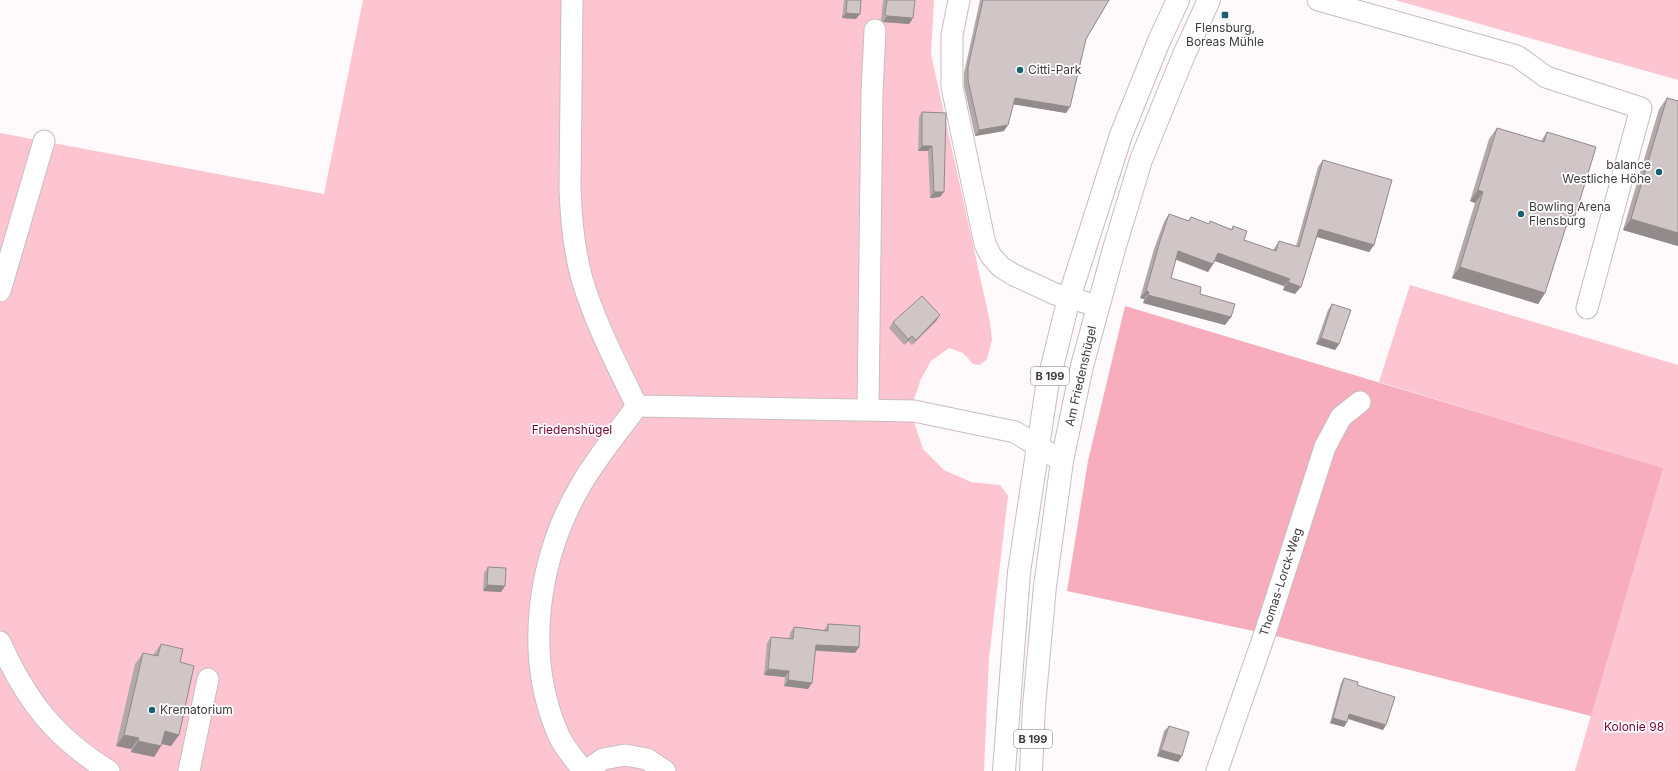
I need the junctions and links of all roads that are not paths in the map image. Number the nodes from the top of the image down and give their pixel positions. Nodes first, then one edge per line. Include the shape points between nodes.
1 (572, 0) edge
2 (958, 0) edge
3 (1178, 0) edge
4 (1209, 0) edge
5 (1318, 0) edge
6 (875, 30) dead end
7 (44, 140) dead end
8 (0, 291) edge
9 (1069, 298) junction
10 (1098, 306) junction
11 (1586, 308) dead end
12 (1360, 402) dead end
13 (637, 406) junction
14 (868, 410) junction
15 (1037, 445) junction
16 (1062, 461) junction
17 (0, 642) edge
18 (208, 679) dead end
19 (109, 771) edge
20 (189, 771) edge
21 (585, 771) edge
22 (665, 771) edge
23 (1004, 771) edge
24 (1032, 771) edge
25 (1217, 771) edge

1 - 13 street via 570,188 574,245 582,280 594,311
2 - 9 street via 952,35 952,87 985,244 1001,268
3 - 9 main road, B 199 via 1121,135
4 - 10 main road, Am Friedenshügel / B 199 via 1141,160
5 - 11 street via 1518,56 1546,77 1641,108
6 - 14 street
7 - 8 street
9 - 10 street
9 - 15 main road, B 199 via 1047,387
10 - 16 main road, Am Friedenshügel / B 199 via 1082,366
12 - 25 street, Thomas-Lorck-Weg via 1341,417 1326,447
13 - 14 street
13 - 21 street via 582,482 561,524 550,555 540,614 539,654 550,711 560,737
14 - 15 street via 914,411 1015,432
15 - 16 street
15 - 23 main road, B 199 via 1019,572
16 - 24 main road, Am Friedenshügel / B 199 via 1044,586 1034,706
17 - 19 street via 25,691 52,726 85,756
18 - 20 street
21 - 22 street via 603,759 625,755 648,759

